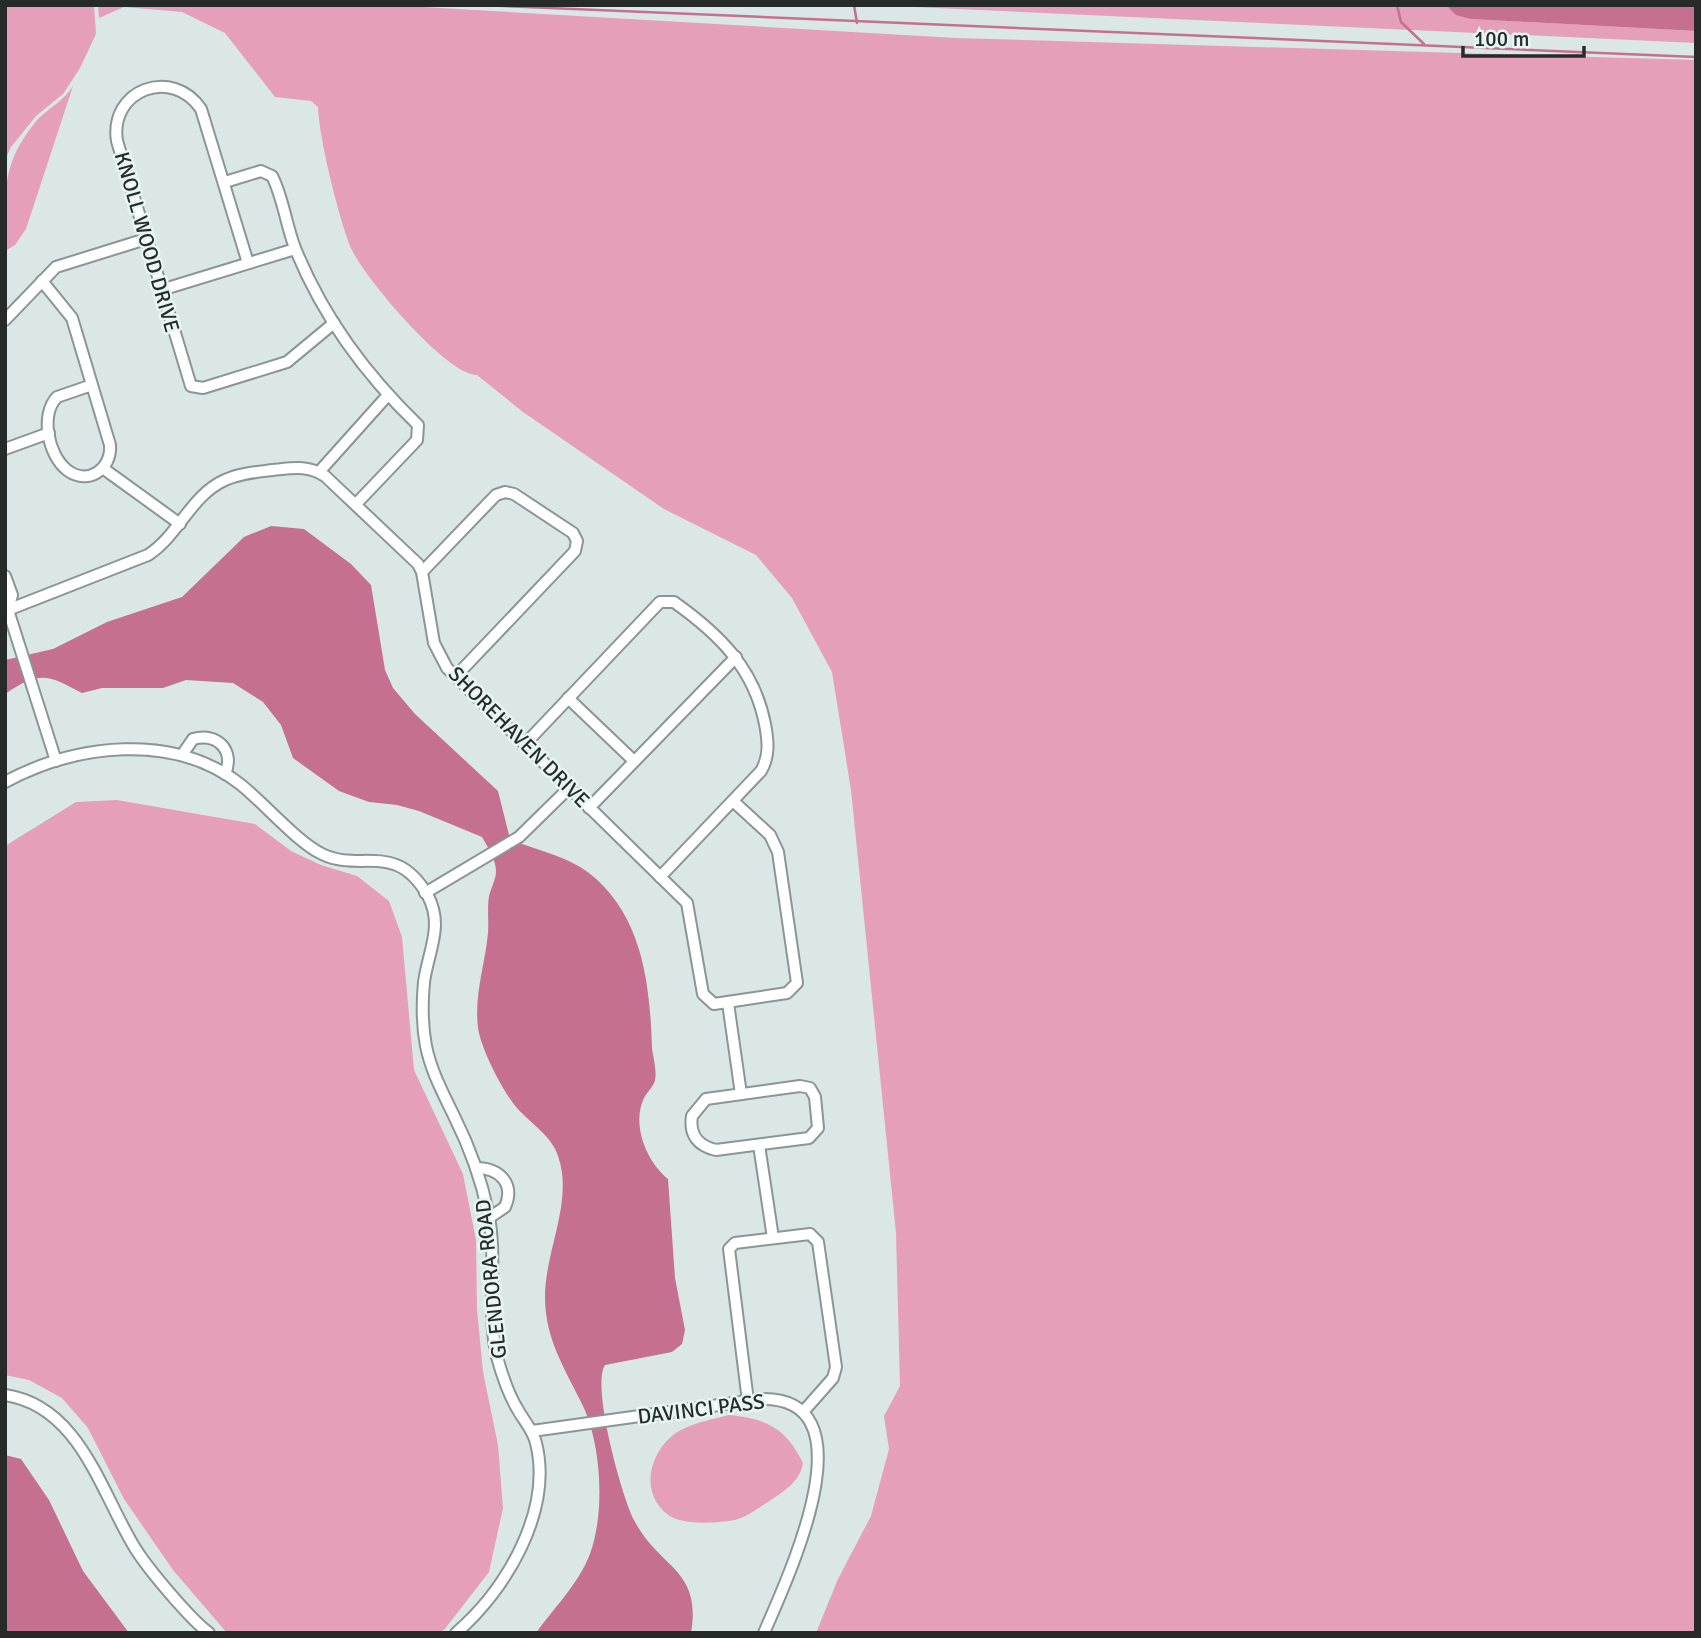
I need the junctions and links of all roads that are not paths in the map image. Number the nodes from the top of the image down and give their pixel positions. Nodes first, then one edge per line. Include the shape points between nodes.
1 (225, 182) junction
2 (146, 239) junction
3 (295, 249) junction
4 (248, 263) junction
5 (43, 281) junction
6 (161, 290) junction
7 (5, 320) edge
8 (334, 323) junction
9 (92, 385) junction
10 (388, 395) junction
11 (49, 433) junction
12 (5, 449) edge
13 (104, 469) junction
14 (318, 472) junction
15 (356, 504) junction
16 (180, 524) junction
17 (422, 572) junction
18 (5, 576) edge
19 (6, 610) edge
20 (736, 656) junction
21 (456, 676) junction
22 (568, 698) junction
23 (525, 744) junction
24 (182, 755) junction
25 (56, 761) junction
26 (635, 761) junction
27 (225, 774) junction
28 (5, 782) edge
29 (569, 788) junction
30 (733, 801) junction
31 (589, 808) junction
32 (660, 877) junction
33 (425, 893) junction
34 (728, 1003) junction
35 (741, 1094) junction
36 (759, 1145) junction
37 (476, 1168) junction
38 (489, 1218) junction
39 (773, 1238) junction
40 (5, 1395) edge
41 (748, 1401) junction
42 (803, 1412) junction
43 (532, 1431) junction
44 (209, 1633) edge
45 (456, 1633) edge
46 (765, 1633) edge

1 - 2 street, KNOLL WOOD DRIVE via 204,115 192,97 180,89 159,86 132,96 120,113 116,134
1 - 3 street via 261,171 272,176
1 - 4 street, KNOLL WOOD DRIVE
2 - 5 street via 59,266
2 - 6 street, KNOLL WOOD DRIVE
3 - 4 street
3 - 8 street
4 - 6 street
5 - 7 street
5 - 9 street via 72,318
6 - 8 street, KNOLL WOOD DRIVE via 187,380 199,389 288,362
8 - 10 street
9 - 11 street via 54,400 46,417
9 - 13 street via 110,444
10 - 14 street
10 - 15 street via 418,425 419,435
11 - 12 street
11 - 13 street via 60,462 70,472 87,475
13 - 16 street
14 - 15 street
14 - 16 street via 299,467 226,479 206,492
15 - 17 street
16 - 19 street via 148,555
17 - 21 street, SHOREHAVEN DRIVE via 434,643
17 - 21 street via 496,495 505,492 573,533 577,541 575,551
18 - 19 street via 12,595
19 - 25 street
20 - 22 street via 698,619 665,600
20 - 26 street
20 - 30 street via 756,693 768,749 761,771
21 - 23 street, SHOREHAVEN DRIVE
22 - 23 street
22 - 26 street
23 - 29 street, SHOREHAVEN DRIVE
24 - 25 street, GLENDORA ROAD via 117,750
24 - 27 street, GLENDORA ROAD
24 - 27 street via 193,739 212,738 228,755
25 - 28 street, GLENDORA ROAD
26 - 31 street
27 - 33 street, GLENDORA ROAD via 317,851 333,858 390,863 409,874
29 - 31 street, SHOREHAVEN DRIVE
29 - 33 street via 519,836
30 - 32 street
30 - 34 street via 770,835 778,852 797,979 788,993
31 - 32 street, SHOREHAVEN DRIVE
32 - 34 street, SHOREHAVEN DRIVE via 691,909 705,998 714,1004
33 - 37 street, GLENDORA ROAD via 436,922 424,991 425,1042 436,1079
34 - 35 street
35 - 36 street via 699,1104 692,1116 692,1133 712,1149
35 - 36 street via 802,1086 815,1094 819,1124 815,1133 805,1139
36 - 39 street
37 - 38 street, GLENDORA ROAD
37 - 38 street via 495,1170 508,1189 505,1207
38 - 43 street, GLENDORA ROAD via 496,1354 508,1390
39 - 41 street via 735,1243 728,1252
39 - 42 street via 810,1234 818,1242 835,1373
40 - 44 street via 48,1412 71,1434 136,1550
41 - 42 street, DAVINCI PASS via 772,1399
41 - 43 street, DAVINCI PASS
42 - 46 street via 817,1437 812,1507
43 - 45 street, GLENDORA ROAD via 540,1488 529,1533 474,1616

